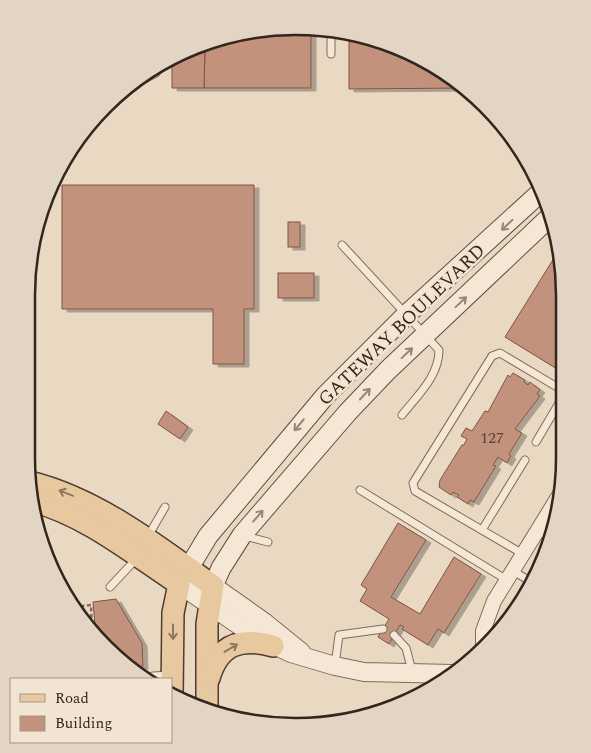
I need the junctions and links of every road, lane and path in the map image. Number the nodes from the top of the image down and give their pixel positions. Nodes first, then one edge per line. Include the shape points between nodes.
1 (331, 37) edge
2 (331, 54) dead end
3 (536, 196) edge
4 (545, 222) edge
5 (342, 245) dead end
6 (406, 315) junction
7 (426, 336) junction
8 (556, 386) edge
9 (556, 408) edge
10 (402, 414) dead end
11 (536, 442) dead end
12 (525, 460) dead end
13 (37, 484) edge
14 (360, 490) dead end
15 (39, 504) edge
16 (165, 507) dead end
17 (482, 530) junction
18 (543, 534) edge
19 (242, 535) junction
20 (268, 542) dead end
21 (142, 549) junction
22 (523, 554) junction
23 (510, 575) junction
24 (183, 576) junction
25 (525, 580) edge
26 (110, 587) dead end
27 (210, 595) junction
28 (82, 606) edge
29 (91, 618) edge
30 (383, 629) dead end
31 (394, 635) dead end
32 (483, 638) edge
33 (273, 646) junction
34 (310, 658) junction
35 (335, 666) junction
36 (412, 674) junction
37 (440, 674) edge
38 (166, 678) edge
39 (207, 698) edge

1 - 2 lane
3 -> 6 main road, GATEWAY BOULEVARD
7 -> 4 main road, GATEWAY BOULEVARD
5 - 6 lane
6 - 7 lane
6 -> 24 main road, GATEWAY BOULEVARD via 303,420 208,536
7 - 10 lane via 439,350 439,362 431,378
19 -> 7 main road, GATEWAY BOULEVARD via 348,412
8 - 17 lane via 500,353 492,356 413,483 415,491
9 - 11 lane
12 - 17 lane
21 -> 13 main road via 76,497
14 - 23 lane
15 - 21 main road
16 - 21 lane
17 - 22 lane
18 - 22 street
19 - 20 lane
19 - 27 main road, GATEWAY BOULEVARD via 221,568
21 - 24 main road
21 - 26 lane
22 - 23 street
23 - 25 lane
23 - 32 street via 487,616
24 - 27 main road
24 -> 38 main road via 173,613
27 - 33 street via 255,636
27 - 34 street via 264,622
27 - 39 main road
28 - 29 path via 90,605
30 - 35 lane via 340,635
31 - 36 lane via 406,648
33 - 34 street
39 -> 33 main road via 218,657 228,648 241,642 257,641
34 - 35 street
35 - 36 street via 364,672
36 - 37 street

